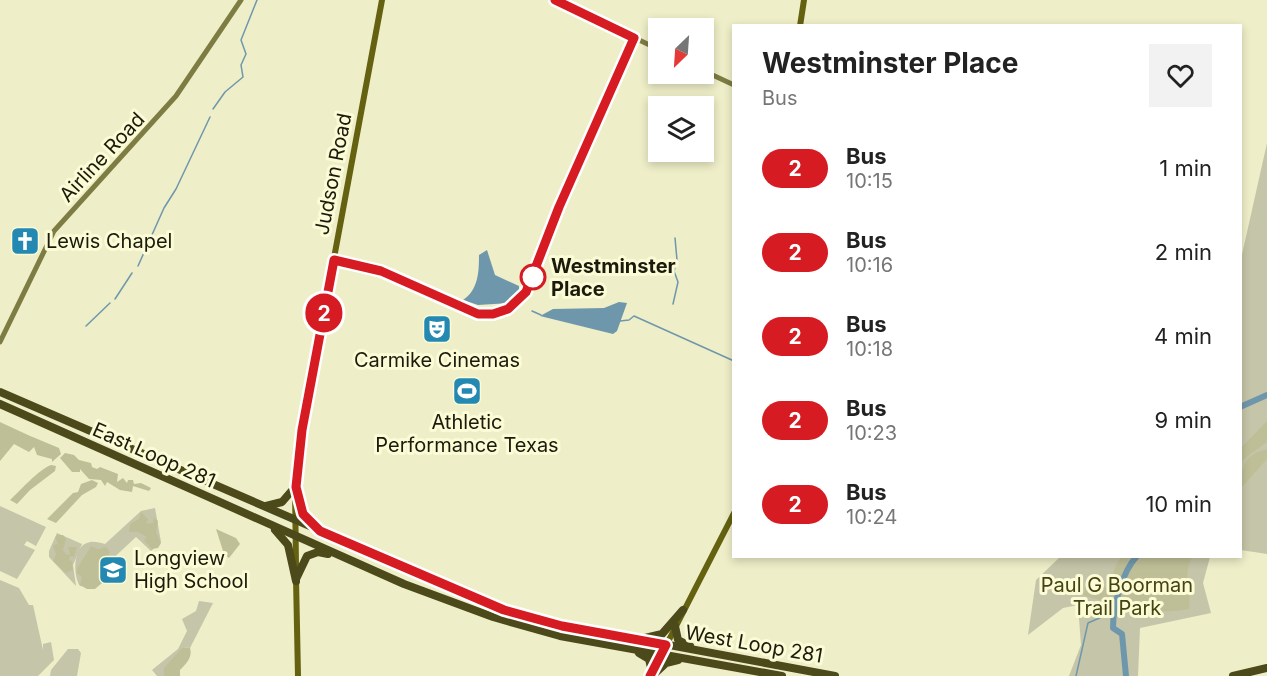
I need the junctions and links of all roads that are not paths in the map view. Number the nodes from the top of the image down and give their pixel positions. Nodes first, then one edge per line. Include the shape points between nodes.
1 (241, 0) edge
2 (382, 0) edge
3 (555, 0) edge
4 (804, 0) edge
5 (800, 24) edge
6 (648, 44) edge
7 (714, 76) edge
8 (732, 84) edge
9 (0, 342) edge
10 (0, 392) edge
11 (0, 404) edge
12 (192, 475) junction
13 (160, 476) junction
14 (296, 487) junction
15 (264, 506) junction
16 (732, 517) edge
17 (295, 520) junction
18 (264, 522) junction
19 (320, 531) junction
20 (295, 536) junction
21 (346, 558) junction
22 (423, 576) junction
23 (296, 581) junction
24 (404, 584) junction
25 (683, 610) junction
26 (675, 626) junction
27 (630, 638) junction
28 (666, 645) junction
29 (627, 648) junction
30 (705, 651) junction
31 (661, 654) junction
32 (691, 660) junction
33 (799, 669) junction
34 (1267, 670) edge
35 (769, 674) junction
36 (651, 675) edge
37 (297, 676) edge
38 (782, 676) edge
39 (835, 676) edge
40 (1233, 676) edge
41 (1250, 676) edge

1 - 9 street, Airline Road via 176,96 54,231
2 - 14 main road, Judson Road via 302,430
3 - 6 street
4 - 5 main road
7 - 8 street
10 - 12 highway, East Loop 281
11 - 13 highway, East Loop 281
12 - 13 highway via 165,468
12 - 15 highway, East Loop 281
13 - 18 highway, East Loop 281
14 - 15 highway via 282,502
14 - 17 main road, Judson Road
14 - 19 highway via 303,514
15 - 17 highway, East Loop 281
16 - 25 main road
17 - 19 highway, West Loop 281
17 - 20 main road, Judson Road
18 - 20 highway, East Loop 281
18 - 23 highway via 286,541
19 - 22 highway, West Loop 281
20 - 21 highway, West Loop 281
20 - 23 main road, Judson Road
21 - 23 highway via 313,552 304,560
21 - 24 highway, West Loop 281
22 - 24 highway via 417,583
22 - 27 highway, West Loop 281 via 515,613
23 - 37 main road, Judson Road
24 - 29 highway, West Loop 281 via 513,624
25 - 26 main road
25 - 27 highway via 659,636
26 - 28 main road
26 - 30 highway via 680,641
27 - 28 highway, West Loop 281
28 - 30 highway, West Loop 281
28 - 31 main road
29 - 31 highway, West Loop 281
29 - 36 highway via 648,657
30 - 33 highway, West Loop 281
31 - 32 highway, West Loop 281
31 - 36 main road
32 - 35 highway, West Loop 281
32 - 36 highway via 668,662
33 - 35 highway via 793,674 774,670
33 - 39 highway, West Loop 281
34 - 40 highway
34 - 41 highway
35 - 38 highway, West Loop 281

